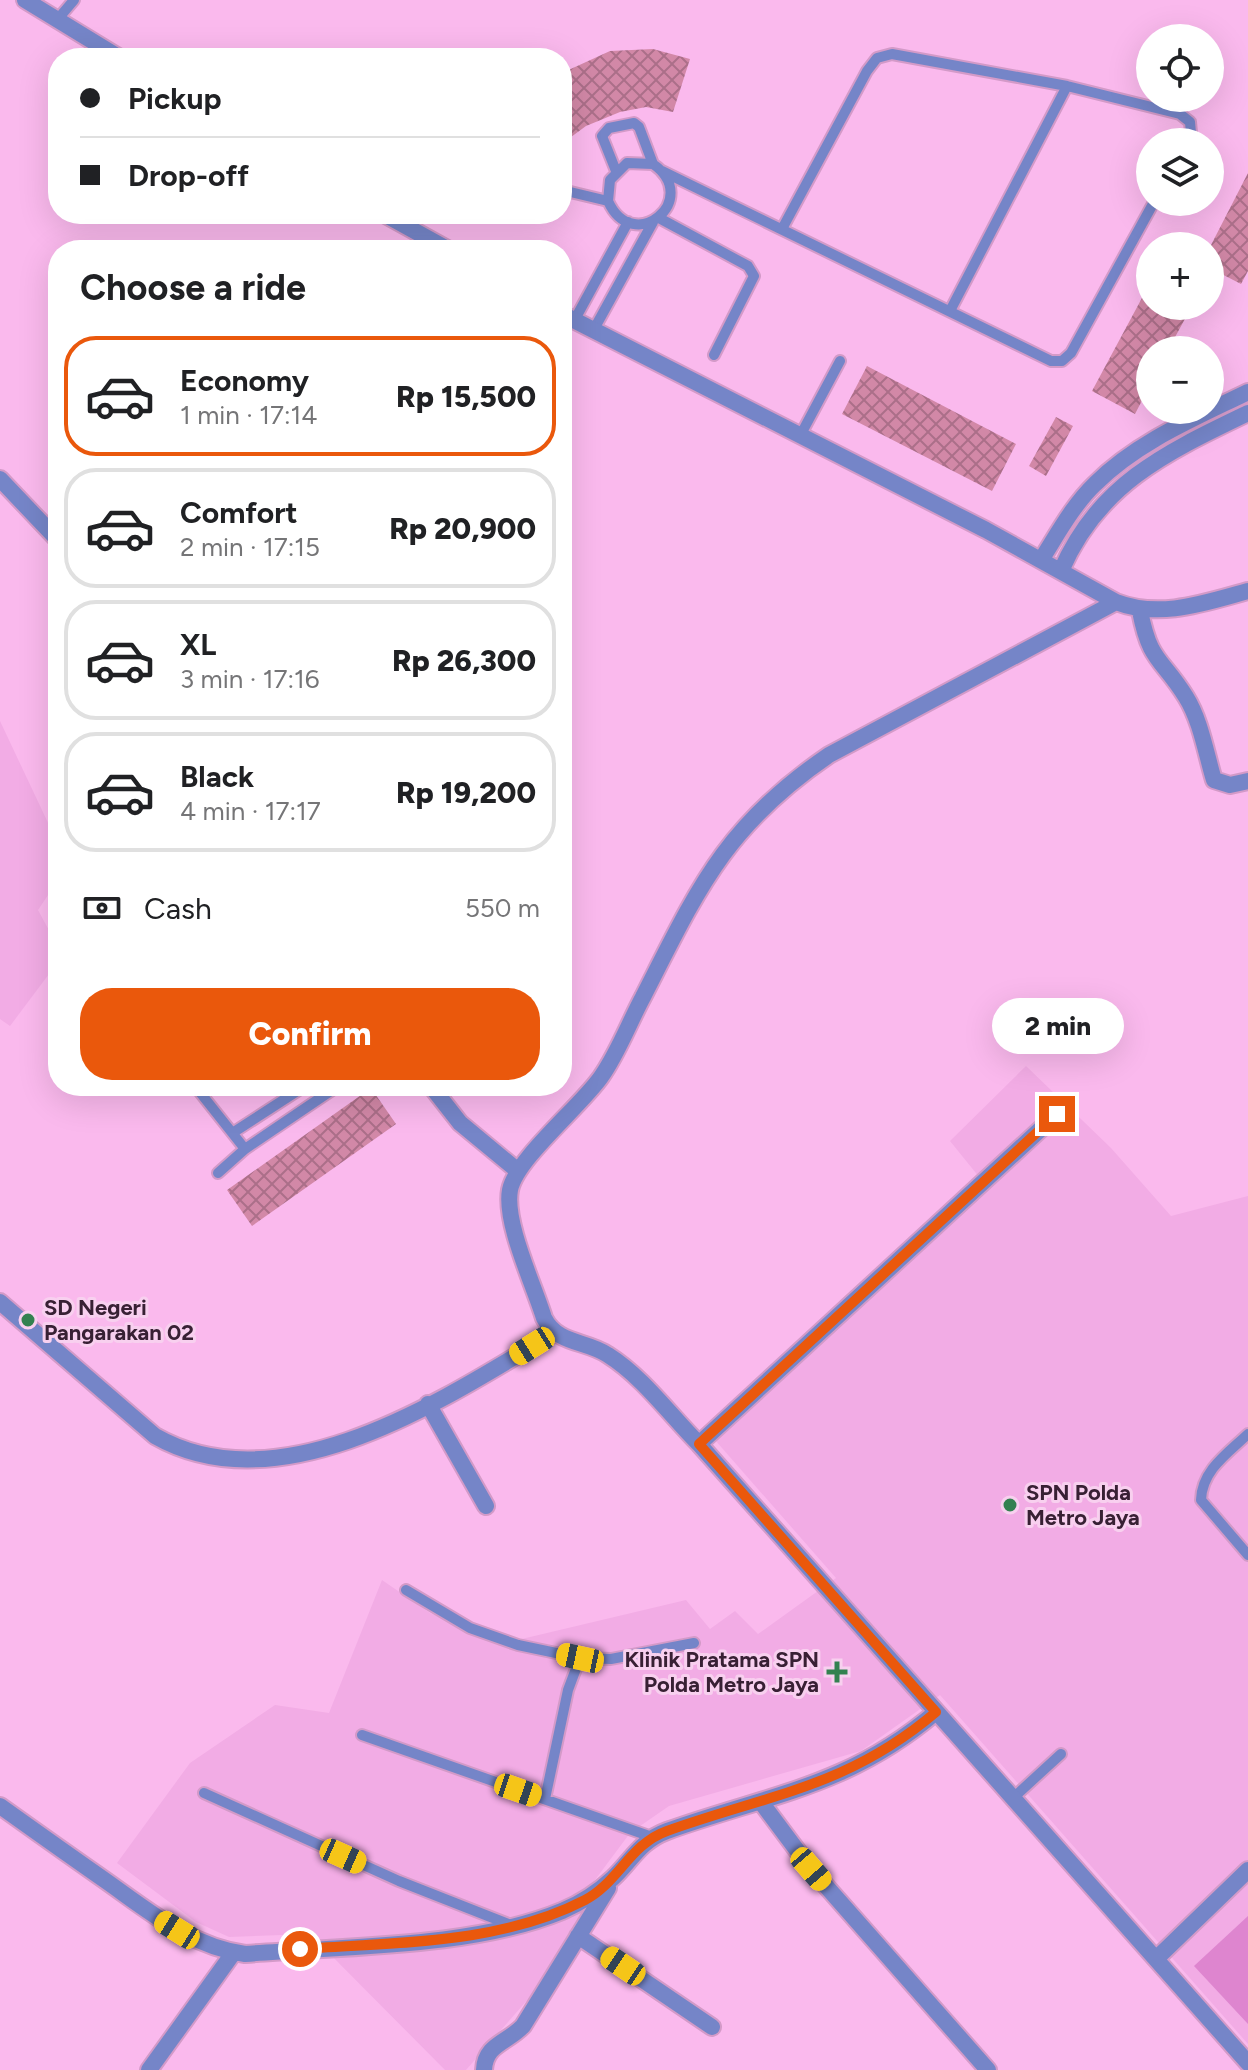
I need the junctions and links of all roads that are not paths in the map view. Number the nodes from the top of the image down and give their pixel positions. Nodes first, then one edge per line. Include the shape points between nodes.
1 (25, 0) edge
2 (74, 0) edge
3 (57, 20) junction
4 (103, 48) edge
5 (1067, 86) junction
6 (1191, 128) edge
7 (658, 167) junction
8 (616, 171) junction
9 (572, 192) edge
10 (608, 201) junction
11 (1146, 216) edge
12 (656, 220) junction
13 (628, 222) junction
14 (402, 224) edge
15 (782, 229) junction
16 (431, 240) edge
17 (951, 309) junction
18 (572, 312) edge
19 (572, 320) edge
20 (593, 331) junction
21 (714, 355) dead end
22 (840, 361) dead end
23 (1248, 392) edge
24 (1248, 413) edge
25 (800, 436) junction
26 (0, 479) edge
27 (48, 529) edge
28 (1041, 560) junction
29 (1061, 571) junction
30 (1248, 591) edge
31 (1116, 602) junction
32 (1140, 611) junction
33 (1248, 781) edge
34 (203, 1096) edge
35 (290, 1096) edge
36 (323, 1096) edge
37 (439, 1096) edge
38 (1057, 1114) dead end
39 (234, 1132) junction
40 (245, 1149) junction
41 (518, 1171) junction
42 (218, 1173) dead end
43 (0, 1302) edge
44 (554, 1333) junction
45 (428, 1404) junction
46 (1248, 1434) edge
47 (699, 1444) junction
48 (486, 1506) dead end
49 (1248, 1555) edge
50 (406, 1590) dead end
51 (694, 1643) dead end
52 (580, 1658) junction
53 (936, 1712) junction
54 (362, 1735) dead end
55 (1061, 1754) dead end
56 (204, 1793) dead end
57 (1013, 1798) junction
58 (545, 1799) junction
59 (761, 1802) junction
60 (0, 1806) edge
61 (652, 1837) junction
62 (1248, 1870) edge
63 (615, 1876) junction
64 (516, 1927) junction
65 (578, 1936) junction
66 (234, 1952) junction
67 (1157, 1958) junction
68 (712, 2027) dead end
69 (1248, 2063) edge
70 (149, 2070) edge
71 (484, 2070) edge
72 (988, 2070) edge

1 - 3 street
2 - 3 lane
3 - 4 street
5 - 6 lane via 1180,114
5 - 15 lane via 892,54 877,58
5 - 17 lane
7 - 8 lane via 627,163
7 - 8 lane via 634,123 609,128 602,136
7 - 12 lane via 671,192 667,208
7 - 15 lane
8 - 10 lane
9 - 10 lane
10 - 13 lane
11 - 17 lane via 1062,361 1051,361
12 - 13 lane
12 - 20 lane
12 - 21 lane via 748,266 754,276
13 - 18 lane
14 - 16 street
15 - 17 lane
19 - 20 street
20 - 25 street
22 - 25 lane
23 - 28 street via 1168,431 1111,469 1092,487
24 - 29 street via 1177,447 1122,484 1072,545
25 - 28 street
26 - 27 street
28 - 29 street
29 - 31 street
30 - 32 street via 1181,608
31 - 32 street
31 - 41 street via 829,755 762,806 700,886 603,1074
32 - 33 street via 1152,655 1195,715 1214,780 1230,785
34 - 39 lane
35 - 39 lane
36 - 40 lane
37 - 41 street via 460,1123
38 - 47 street
39 - 40 lane
40 - 42 lane
41 - 44 street via 510,1188 511,1217 544,1318
43 - 45 street via 155,1436 207,1458 273,1459 310,1453
44 - 45 street
44 - 47 street via 618,1362
45 - 48 street
46 - 49 lane via 1210,1470 1201,1500
47 - 53 street
50 - 52 lane via 470,1628
51 - 52 lane via 611,1659
52 - 58 lane
53 - 57 street
53 - 59 street via 852,1769
54 - 58 lane
55 - 57 lane
56 - 64 lane
57 - 67 street
58 - 61 lane
59 - 61 street
59 - 72 street via 811,1869
60 - 66 street via 183,1933
61 - 63 street
62 - 67 street
63 - 64 street via 589,1898
63 - 65 street
64 - 66 street via 473,1936
65 - 68 street
65 - 71 street via 523,2026 484,2058
66 - 70 street
67 - 69 street

